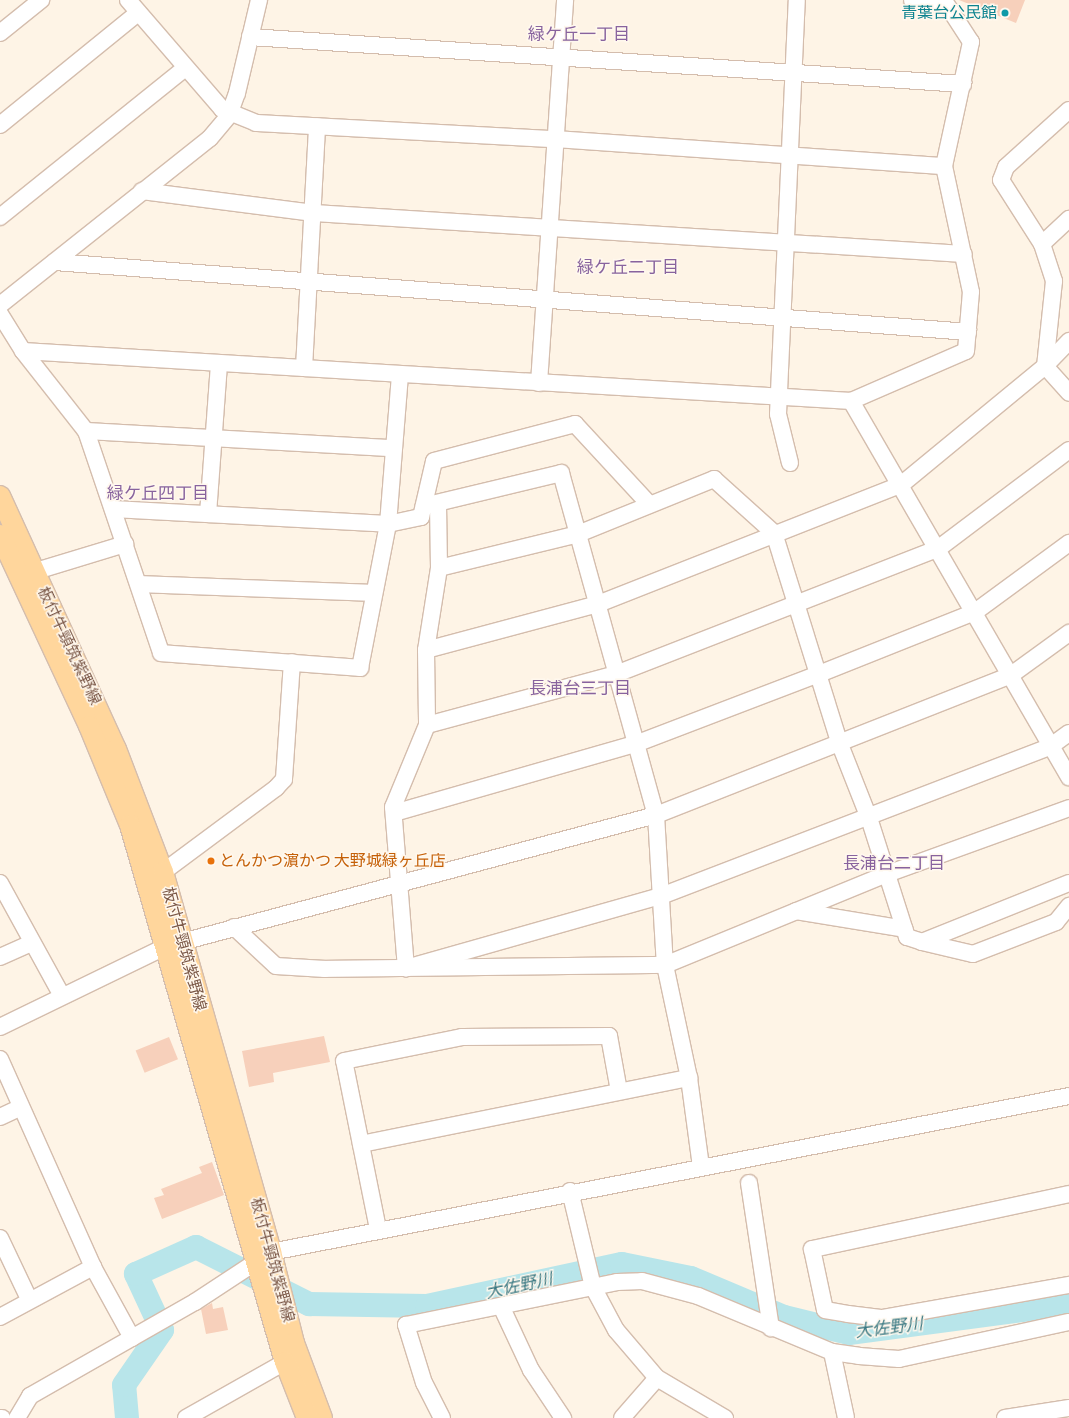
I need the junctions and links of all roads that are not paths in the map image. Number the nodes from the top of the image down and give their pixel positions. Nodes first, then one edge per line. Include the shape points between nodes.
1 (41, 0) edge
2 (128, 0) edge
3 (260, 0) edge
4 (565, 0) edge
5 (796, 0) edge
6 (912, 0) edge
7 (138, 13) junction
8 (0, 33) edge
9 (250, 37) junction
10 (561, 58) junction
11 (184, 69) junction
12 (793, 73) junction
13 (963, 84) junction
14 (1069, 110) edge
15 (228, 115) junction
16 (0, 125) edge
17 (317, 126) junction
18 (556, 139) junction
19 (790, 157) junction
20 (944, 166) junction
21 (142, 191) junction
22 (314, 214) junction
23 (0, 217) edge
24 (1069, 218) edge
25 (550, 228) junction
26 (786, 243) junction
27 (1042, 244) junction
28 (964, 254) junction
29 (55, 262) junction
30 (309, 281) junction
31 (545, 300) junction
32 (0, 305) edge
33 (0, 314) edge
34 (782, 318) junction
35 (968, 332) junction
36 (1069, 341) edge
37 (23, 351) junction
38 (219, 363) junction
39 (1045, 366) junction
40 (304, 368) junction
41 (400, 374) junction
42 (539, 383) junction
43 (1069, 393) edge
44 (779, 397) junction
45 (851, 400) junction
46 (86, 431) junction
47 (214, 438) junction
48 (394, 448) junction
49 (1069, 450) edge
50 (790, 463) dead end
51 (902, 484) junction
52 (0, 496) edge
53 (431, 505) junction
54 (650, 505) junction
55 (113, 509) junction
56 (208, 514) junction
57 (388, 524) junction
58 (774, 533) junction
59 (578, 534) junction
60 (1069, 543) edge
61 (125, 544) junction
62 (3, 547) edge
63 (939, 548) junction
64 (439, 568) junction
65 (27, 574) junction
66 (139, 584) junction
67 (374, 593) junction
68 (798, 602) junction
69 (598, 604) junction
70 (975, 612) junction
71 (1069, 633) edge
72 (426, 650) junction
73 (292, 662) junction
74 (616, 674) junction
75 (819, 674) junction
76 (1011, 675) junction
77 (427, 725) junction
78 (1069, 733) edge
79 (839, 742) junction
80 (638, 743) junction
81 (1051, 746) junction
82 (1069, 777) edge
83 (1069, 808) edge
84 (394, 813) junction
85 (656, 816) junction
86 (869, 818) junction
87 (162, 872) junction
88 (887, 874) junction
89 (0, 883) edge
90 (401, 883) junction
91 (1069, 883) edge
92 (660, 896) junction
93 (1069, 906) edge
94 (796, 911) junction
95 (234, 927) junction
96 (905, 929) junction
97 (922, 942) junction
98 (32, 943) junction
99 (174, 945) junction
100 (0, 956) edge
101 (665, 965) junction
102 (406, 968) junction
103 (62, 996) junction
104 (0, 1027) edge
105 (0, 1059) edge
106 (689, 1078) junction
107 (619, 1091) junction
108 (1068, 1100) edge
109 (22, 1107) junction
110 (0, 1117) edge
111 (361, 1144) junction
112 (701, 1167) junction
113 (749, 1183) dead end
114 (570, 1191) junction
115 (1069, 1194) edge
116 (378, 1229) junction
117 (0, 1238) edge
118 (263, 1256) junction
119 (93, 1267) junction
120 (1069, 1285) edge
121 (593, 1287) junction
122 (29, 1299) junction
123 (501, 1306) junction
124 (0, 1317) edge
125 (1069, 1322) edge
126 (771, 1328) junction
127 (135, 1337) junction
128 (832, 1352) junction
129 (285, 1362) junction
130 (656, 1378) junction
131 (1069, 1408) edge
132 (193, 1416) edge
133 (17, 1418) edge
134 (307, 1418) edge
135 (322, 1418) edge
136 (442, 1418) edge
137 (563, 1418) edge
138 (622, 1418) edge
139 (725, 1418) edge
140 (846, 1418) edge
141 (1005, 1418) edge

1 - 8 street
2 - 7 street
3 - 9 street
4 - 10 street
5 - 12 street
6 - 13 street via 946,2 971,42
7 - 11 street
7 - 16 street
9 - 10 street
9 - 15 street
10 - 12 street
10 - 18 street
11 - 15 street
11 - 23 street
12 - 13 street
12 - 19 street
13 - 20 street
14 - 27 street via 1006,167 1001,180
15 - 17 street via 256,123
15 - 21 street via 210,138
17 - 18 street
17 - 22 street
18 - 19 street
18 - 25 street
19 - 20 street
19 - 26 street
20 - 28 street
21 - 22 street
21 - 29 street
22 - 25 street
22 - 30 street
24 - 27 street
25 - 26 street
25 - 31 street
26 - 28 street
26 - 34 street
27 - 39 street via 1054,281
28 - 35 street via 971,292
29 - 30 street
29 - 32 street
30 - 31 street
30 - 40 street
31 - 34 street
31 - 42 street
33 - 37 street
34 - 35 street
34 - 44 street
35 - 45 street via 966,351
36 - 39 street
37 - 38 street
37 - 46 street
38 - 40 street
38 - 47 street
39 - 43 street
39 - 51 street
40 - 41 street
41 - 42 street
41 - 48 street
42 - 44 street
44 - 45 street
44 - 50 street via 778,414
45 - 51 street
46 - 47 street
46 - 55 street
47 - 48 street
47 - 56 street
48 - 57 street
49 - 63 street
51 - 58 street
51 - 63 street
52 - 65 main road, 板付牛頸筑紫野線
53 - 54 street via 434,461 575,424
53 - 57 street via 422,517
53 - 59 street via 561,474
53 - 64 street
54 - 58 street via 714,479
54 - 59 street
55 - 56 street
55 - 61 street
56 - 57 street
57 - 67 street
58 - 68 street
58 - 69 street
59 - 64 street
59 - 69 street
60 - 70 street
61 - 65 street
61 - 66 street
62 - 65 main road, 板付牛頸筑紫野線
63 - 68 street
63 - 70 street
64 - 72 street
65 - 87 main road, 板付牛頸筑紫野線 via 116,749
65 - 99 main road, 板付牛頸筑紫野線 via 130,825
66 - 67 street
66 - 73 street via 161,653
67 - 73 street via 360,668
68 - 74 street
68 - 75 street
69 - 72 street
69 - 74 street
70 - 75 street
70 - 76 street
71 - 76 street
72 - 77 street
73 - 87 street via 284,779 276,788
74 - 77 street
74 - 80 street
75 - 79 street
75 - 80 street
76 - 79 street
76 - 81 street
77 - 84 street via 393,806
78 - 81 street
79 - 85 street
79 - 86 street
80 - 84 street
80 - 85 street
81 - 82 street
81 - 86 street
83 - 88 street
84 - 90 street
85 - 90 street
85 - 92 street
86 - 88 street
86 - 92 street
87 - 99 main road, 板付牛頸筑紫野線
88 - 94 street
88 - 96 street
89 - 98 street
90 - 95 street
90 - 102 street
91 - 97 street
92 - 101 street
92 - 102 street
93 - 97 street via 1056,922 973,954
94 - 96 street
94 - 101 street
95 - 99 street
95 - 102 street via 276,966
96 - 97 street via 907,937
98 - 100 street
98 - 103 street
99 - 103 street
99 - 118 main road, 板付牛頸筑紫野線
101 - 102 street
101 - 106 street
103 - 104 street
105 - 109 street
106 - 107 street
106 - 112 street
107 - 111 street
107 - 111 street via 609,1036 462,1037 344,1061
108 - 112 street
109 - 110 street
109 - 119 street
111 - 116 street
112 - 114 street
113 - 126 street
114 - 116 street
114 - 121 street
115 - 120 street via 812,1249 825,1310 848,1314 883,1318
116 - 118 street
117 - 122 street
118 - 127 street via 195,1302
118 - 129 main road, 板付牛頸筑紫野線
118 - 135 main road, 板付牛頸筑紫野線
119 - 122 street
119 - 127 street
121 - 123 street
121 - 126 street via 630,1282 655,1284 698,1296
121 - 130 street via 616,1330
122 - 124 street
123 - 136 street via 406,1325 418,1369
123 - 137 street via 531,1370
125 - 128 street via 899,1359
126 - 128 street
127 - 133 street via 30,1396
128 - 140 street
129 - 132 street
129 - 134 main road, 板付牛頸筑紫野線
130 - 138 street
130 - 139 street
131 - 141 street

